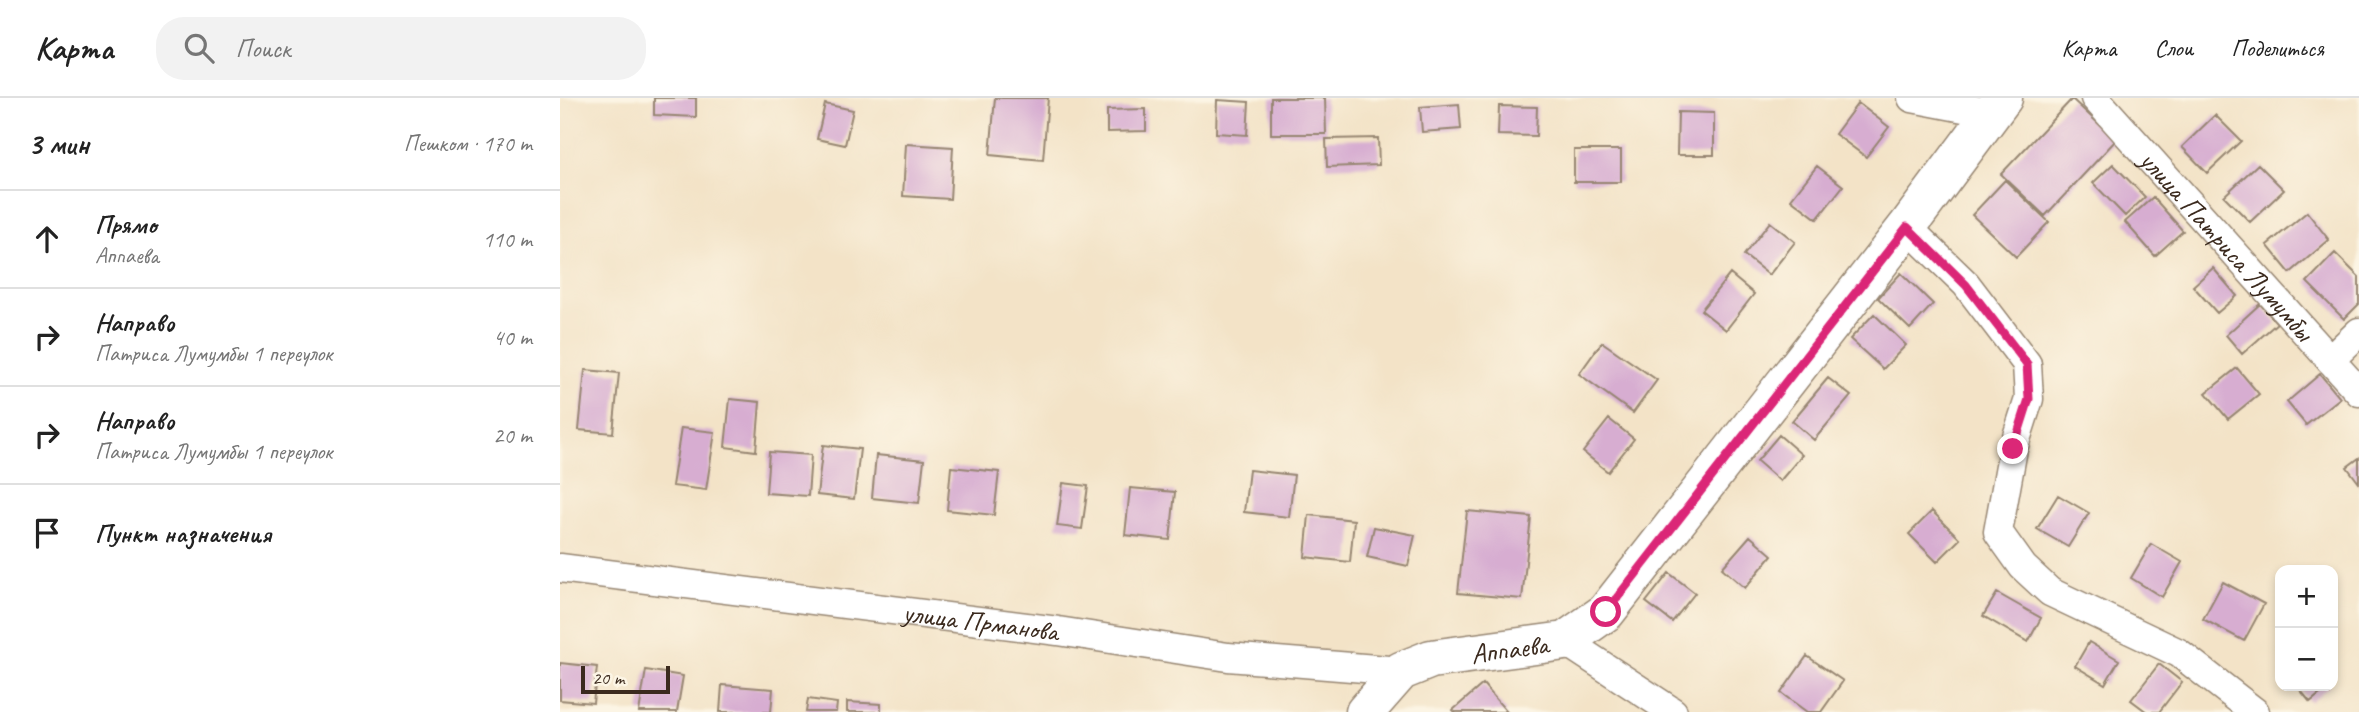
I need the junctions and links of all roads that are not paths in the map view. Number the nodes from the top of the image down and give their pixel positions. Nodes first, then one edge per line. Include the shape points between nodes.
1 (1912, 98) edge
2 (2095, 98) edge
3 (1997, 106) edge
4 (1907, 227) junction
5 (2359, 331) edge
6 (2330, 360) junction
7 (2359, 392) edge
8 (560, 568) edge
9 (1565, 641) junction
10 (1401, 671) junction
11 (1368, 711) edge
12 (1673, 712) edge
13 (2255, 712) edge

1 - 3 street
2 - 6 street, улица Патриса Лумумбы
3 - 4 street, Аппаева
4 - 9 street, Аппаева via 1606,612
4 - 13 street via 1966,285 2027,364 2029,399 2013,449 1998,532 2023,567 2050,592 2179,653
5 - 6 street
6 - 7 street, улица Патриса Лумумбы
8 - 10 street, улица Прманова via 1228,657
9 - 10 street, Аппаева via 1431,659
9 - 12 street
10 - 11 street, Аппаева via 1379,692

